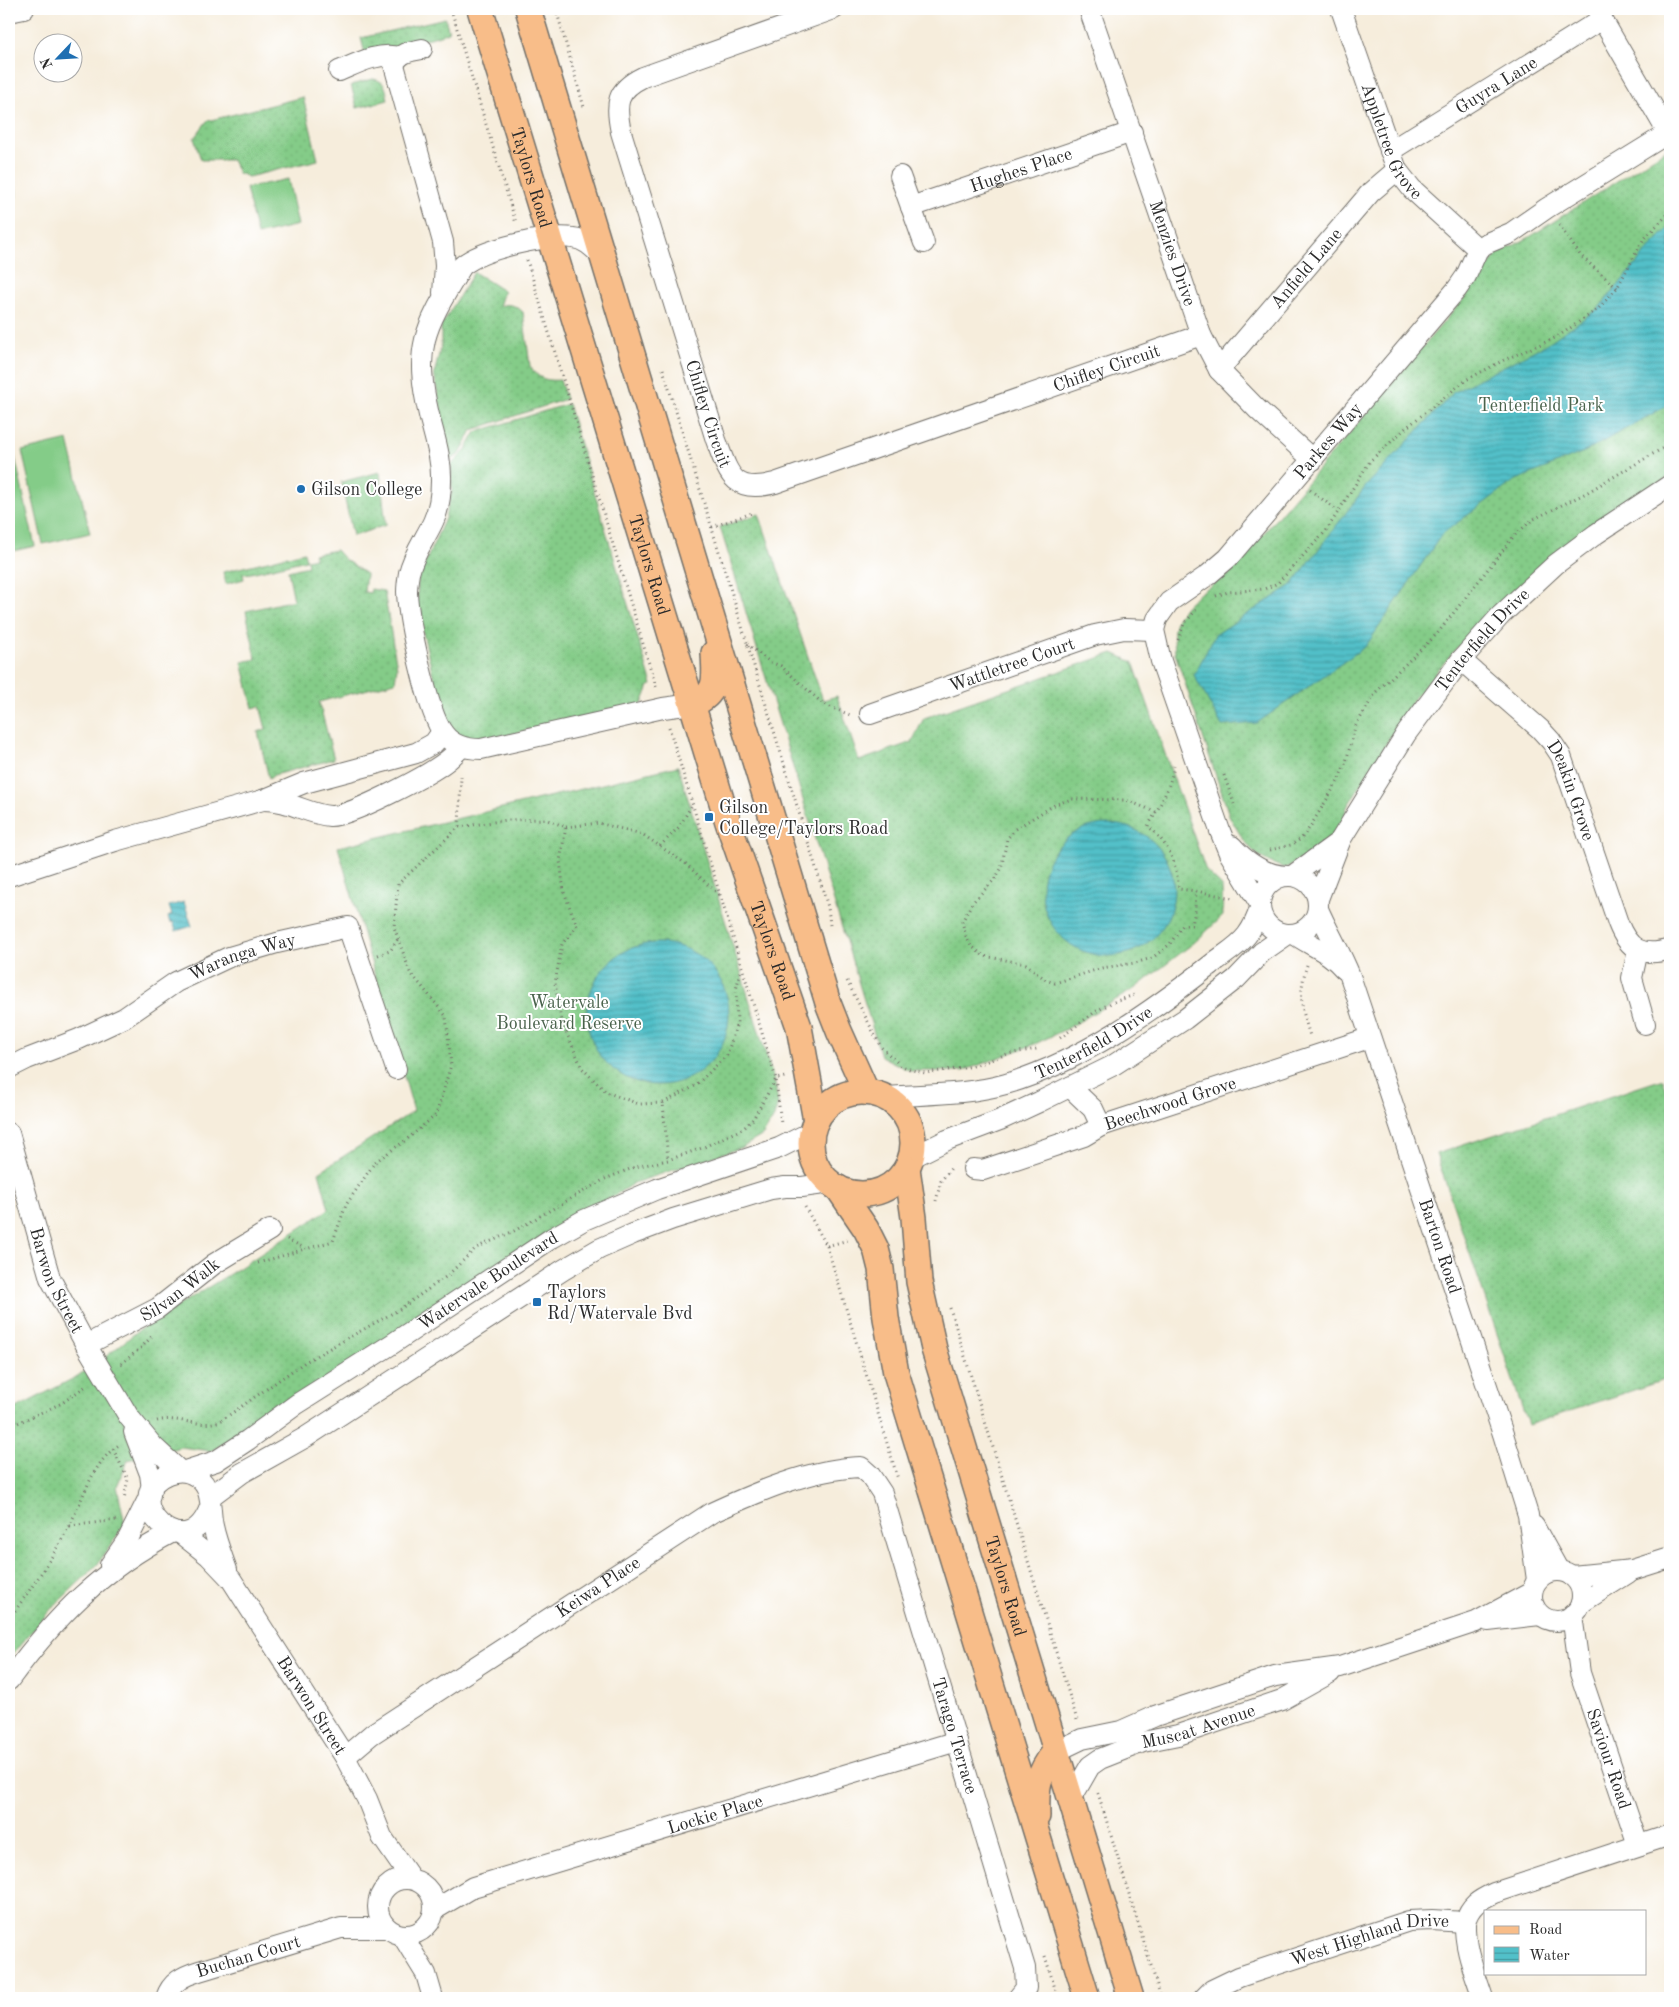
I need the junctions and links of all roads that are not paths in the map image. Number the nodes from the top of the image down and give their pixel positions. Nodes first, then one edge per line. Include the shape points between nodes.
1 (24, 9) edge
2 (480, 9) edge
3 (528, 9) edge
4 (834, 9) edge
5 (1089, 9) edge
6 (1341, 9) edge
7 (9, 12) edge
8 (1600, 14) edge
9 (422, 49) dead end
10 (1132, 132) junction
11 (1669, 132) edge
12 (1394, 161) junction
13 (900, 176) dead end
14 (911, 207) junction
15 (550, 239) junction
16 (924, 242) dead end
17 (1478, 249) junction
18 (602, 257) junction
19 (443, 298) junction
20 (1201, 335) junction
21 (1218, 370) junction
22 (1313, 460) junction
23 (1670, 485) edge
24 (712, 621) junction
25 (1154, 630) junction
26 (1461, 660) junction
27 (693, 704) junction
28 (870, 714) road end
29 (442, 732) junction
30 (471, 748) junction
31 (263, 800) junction
32 (1220, 831) junction
33 (1341, 839) junction
34 (9, 876) edge
35 (1289, 876) junction
36 (1318, 904) junction
37 (1260, 906) junction
38 (1291, 934) junction
39 (1670, 949) edge
40 (1638, 950) junction
41 (1350, 976) junction
42 (1645, 1024) dead end
43 (1369, 1038) junction
44 (9, 1068) edge
45 (396, 1069) dead end
46 (1070, 1087) junction
47 (875, 1094) junction
48 (814, 1126) junction
49 (1101, 1126) junction
50 (9, 1133) edge
51 (909, 1163) junction
52 (973, 1169) dead end
53 (834, 1185) junction
54 (270, 1230) road end
55 (86, 1345) junction
56 (134, 1427) junction
57 (182, 1471) junction
58 (870, 1475) joint
59 (151, 1492) junction
60 (210, 1502) junction
61 (1528, 1515) junction
62 (176, 1532) junction
63 (1670, 1558) edge
64 (1632, 1570) junction
65 (1565, 1573) junction
66 (102, 1577) junction
67 (231, 1579) junction
68 (1534, 1586) junction
69 (1577, 1609) junction
70 (1545, 1617) junction
71 (1476, 1622) junction
72 (1340, 1668) junction
73 (1580, 1672) junction
74 (9, 1680) edge
75 (957, 1741) junction
76 (1055, 1752) junction
77 (345, 1757) junction
78 (1071, 1800) junction
79 (1670, 1835) edge
80 (382, 1836) junction
81 (1638, 1845) junction
82 (1039, 1846) junction
83 (419, 1884) junction
84 (473, 1887) junction
85 (381, 1896) junction
86 (430, 1919) junction
87 (1465, 1922) junction
88 (341, 1928) junction
89 (394, 1932) junction
90 (426, 1974) junction
91 (166, 1998) edge
92 (433, 1998) edge
93 (1018, 1998) edge
94 (1086, 1998) edge
95 (1131, 1998) edge
96 (1205, 1998) edge
97 (1483, 1998) edge

1 - 7 street
2 - 15 main road, Taylors Road
3 - 18 main road, Taylors Road
4 - 20 street, Chifley Circuit via 643,76 628,85 617,107 621,132 716,440 737,481 751,487 775,483
5 - 10 street, Menzies Drive
6 - 12 street, Appletree Grove
8 - 11 street
8 - 12 street, Guyra Lane
9 - 19 street via 397,66 443,242
10 - 14 street, Hughes Place
10 - 20 street, Menzies Drive
11 - 17 street via 1511,233
12 - 17 street, Appletree Grove via 1412,189
12 - 21 street, Anfield Lane
13 - 14 street
14 - 16 street
15 - 18 street via 573,238 585,242
15 - 19 street via 494,250 469,260
15 - 27 main road, Taylors Road
17 - 22 street, Parkes Way via 1457,289
18 - 24 main road, Taylors Road
19 - 29 street via 430,321 423,343 421,370 440,462 439,502 434,521 410,572 407,590 426,688
20 - 21 street, Menzies Drive
21 - 22 street, Menzies Drive
22 - 25 street, Parkes Way via 1228,558 1169,602 1157,619
23 - 26 street, Tenterfield Drive via 1556,564 1501,615
24 - 27 main road via 716,680 703,700
24 - 47 main road, Taylors Road via 828,1003 839,1031
25 - 28 street, Wattletree Court via 1124,629 1095,635
25 - 32 street via 1170,687
26 - 33 street, Tenterfield Drive via 1406,734
26 - 40 street, Deakin Grove via 1540,729 1561,756 1618,923 1627,941
27 - 30 street
27 - 48 main road, Taylors Road via 728,822 800,1027
29 - 30 street via 452,742
29 - 31 street via 434,743 416,754 304,783
30 - 31 street via 368,805 339,815 320,814 276,800
31 - 34 street via 115,841
32 - 35 street via 1248,861 1275,875
32 - 37 street
33 - 35 street, Tenterfield Drive
33 - 36 street, Tenterfield Drive
35 - 36 street via 1308,883
35 - 37 street via 1271,882 1262,895
36 - 38 street via 1310,926
36 - 41 street, Barton Road
37 - 38 street via 1262,916 1273,929
37 - 47 street, Tenterfield Drive via 1252,927 1240,942 1180,990 1103,1040 1048,1068 1004,1084 963,1092
38 - 41 street, Barton Road via 1337,960
38 - 46 street, Tenterfield Drive via 1262,952 1236,979 1185,1019 1112,1066
39 - 40 street via 1656,953
40 - 42 street via 1632,978
41 - 43 street, Barton Road
43 - 49 street, Beechwood Grove
43 - 61 street, Barton Road
44 - 45 street, Waranga Way via 124,1018 176,982 229,957 348,927
46 - 49 street, Tenterfield Drive via 1092,1109
46 - 51 street, Tenterfield Drive via 1000,1120 947,1140
47 - 48 main road via 850,1093 836,1099 824,1108
47 - 51 main road via 897,1105 906,1116 913,1144
48 - 53 main road via 812,1154 819,1170
48 - 57 street, Watervale Boulevard via 779,1148 657,1189 584,1220 296,1404 223,1457
49 - 52 street, Beechwood Grove via 1084,1136 983,1170
50 - 55 street, Barwon Street via 50,1278
51 - 53 main road via 897,1180 869,1194 853,1193
51 - 76 main road, Taylors Road via 924,1311
53 - 60 street, Watervale Boulevard via 771,1189 673,1219 599,1249 306,1437 242,1473
53 - 82 main road via 868,1232 882,1269 886,1318 896,1373
54 - 55 street, Silvan Walk via 214,1264 158,1308
55 - 56 street, Barwon Street
56 - 57 street, Barwon Street
56 - 59 street, Barwon Street via 150,1474
57 - 59 street via 163,1476
57 - 60 street via 202,1480
58 - 75 street, Tarago Terrace via 882,1493
58 - 77 street, Keiwa Place via 861,1467 840,1468 788,1482 711,1514 372,1734
59 - 62 street via 149,1505 157,1522
59 - 66 street via 129,1525
60 - 62 street via 206,1518 199,1526 190,1531
60 - 67 street, Barwon Street via 218,1543
61 - 65 street, Barton Road
61 - 68 street, Barton Road
62 - 66 street via 139,1551
62 - 67 street, Barwon Street via 208,1556
63 - 64 street
64 - 65 street
64 - 69 street
65 - 68 street via 1543,1575
65 - 69 street via 1580,1588
66 - 74 street via 52,1624
67 - 77 street, Barwon Street
68 - 70 street via 1535,1608
68 - 71 street, Muscat Avenue
69 - 70 street via 1566,1619
69 - 73 street, Saviour Road
70 - 71 street, Muscat Avenue
70 - 73 street, Saviour Road
71 - 72 street, Muscat Avenue
72 - 76 street, Muscat Avenue via 1275,1676 1155,1716 1121,1731 1082,1739
72 - 78 street, Muscat Avenue via 1282,1700 1178,1735 1143,1742 1100,1759 1090,1766
73 - 81 street, Saviour Road
75 - 84 street, Lockie Place
75 - 93 street, Tarago Terrace via 1026,1968 1026,1988
76 - 78 main road, Taylors Road
76 - 82 main road via 1041,1772 1038,1783
77 - 80 street, Barwon Street
78 - 95 main road, Taylors Road
79 - 81 street, West Highland Drive
80 - 83 street, Barwon Street
80 - 85 street, Barwon Street
81 - 87 street, West Highland Drive via 1479,1900 1471,1907
82 - 94 main road
83 - 84 street, Lockie Place
83 - 85 street via 402,1879 392,1882
83 - 86 street via 434,1902
84 - 86 street, Lockie Place
85 - 88 street, Buchan Court
85 - 89 street via 381,1921
86 - 89 street via 419,1933
86 - 90 street
87 - 96 street, West Highland Drive via 1409,1921 1239,1977 1212,1990
87 - 97 street via 1468,1954
88 - 89 street, Buchan Court
88 - 91 street, Buchan Court via 188,1974 171,1987
89 - 90 street
90 - 92 street

